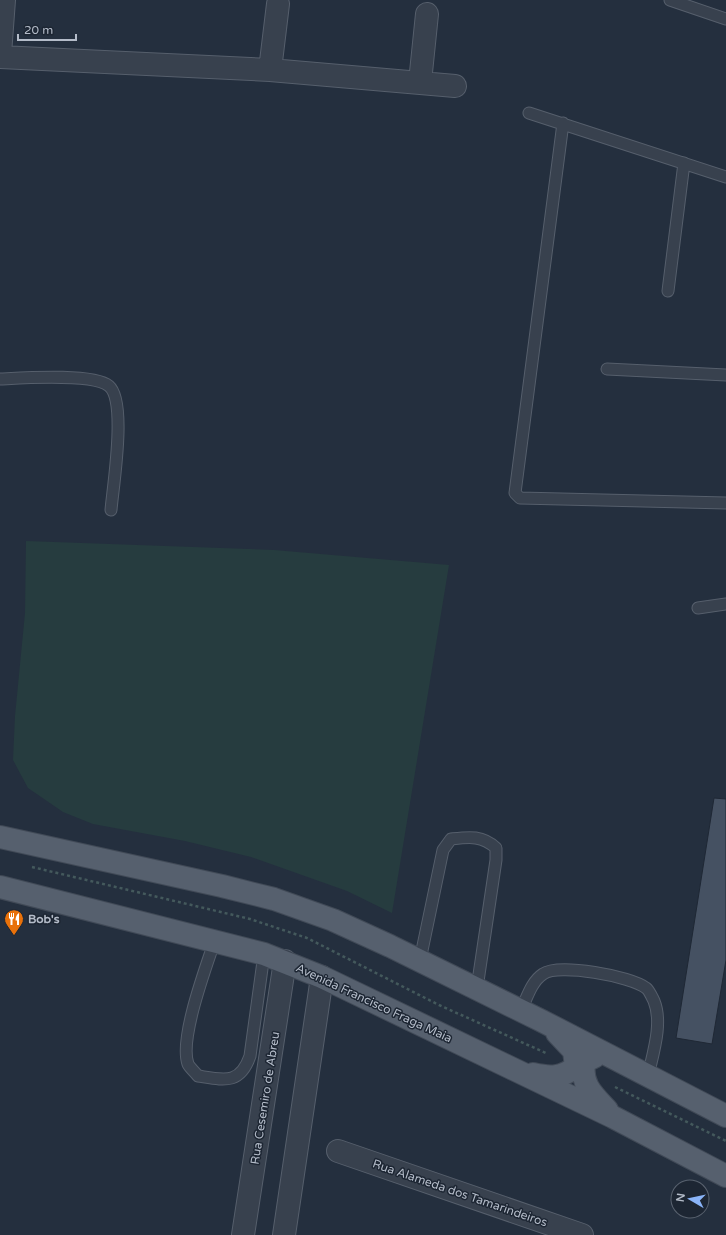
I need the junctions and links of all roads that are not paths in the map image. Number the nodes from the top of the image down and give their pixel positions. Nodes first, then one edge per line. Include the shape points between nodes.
1 (4, 0) edge
2 (670, 0) edge
3 (278, 4) dead end
4 (427, 14) dead end
5 (726, 19) edge
6 (0, 55) edge
7 (270, 70) junction
8 (420, 82) junction
9 (455, 86) dead end
10 (529, 113) dead end
11 (563, 123) junction
12 (684, 163) junction
13 (726, 177) edge
14 (668, 291) dead end
15 (607, 369) dead end
16 (726, 376) edge
17 (0, 379) edge
18 (726, 503) edge
19 (111, 510) dead end
20 (726, 604) edge
21 (698, 608) dead end
22 (2, 834) edge
23 (0, 886) edge
24 (215, 940) junction
25 (264, 954) junction
26 (420, 960) junction
27 (285, 961) junction
28 (322, 977) junction
29 (477, 988) junction
30 (521, 1010) junction
31 (542, 1021) junction
32 (618, 1060) junction
33 (514, 1070) junction
34 (648, 1076) junction
35 (726, 1116) edge
36 (613, 1117) junction
37 (338, 1151) dead end
38 (726, 1176) edge
39 (244, 1235) edge
40 (284, 1235) edge
41 (582, 1235) edge

1 - 6 street
2 - 5 lane
3 - 7 street
4 - 8 street
6 - 7 street
7 - 8 street
8 - 9 street
10 - 11 lane
11 - 12 lane
11 - 18 lane via 515,493 520,498
12 - 13 lane
12 - 14 lane
15 - 16 lane
17 - 19 lane via 70,378 96,381 110,386 117,400 119,424
20 - 21 lane
22 - 26 main road via 274,900 333,920
23 - 24 main road, Avenida Francisco Fraga Maia
24 - 25 main road, Avenida Francisco Fraga Maia
24 - 25 lane via 201,982 186,1049 188,1065 198,1076 234,1078 246,1069
25 - 27 main road, Avenida Francisco Fraga Maia
26 - 29 main road
26 - 29 lane via 443,850 451,839 470,837 488,841 496,848 496,860
27 - 28 main road, Avenida Francisco Fraga Maia
27 - 39 street, Rua Cesemiro de Abreu
28 - 33 main road, Avenida Francisco Fraga Maia
28 - 40 street
29 - 30 main road
30 - 31 main road
30 - 34 lane via 534,983 543,973 563,969 626,979 646,988 654,1001 658,1017
31 - 32 main road
31 - 33 main road via 569,1044 574,1051 576,1067 566,1075 554,1077
32 - 34 main road
32 - 36 main road via 599,1056 591,1058 584,1062 582,1075 593,1096
33 - 36 main road, Avenida Francisco Fraga Maia
34 - 35 main road
36 - 38 main road, Avenida Francisco Fraga Maia
37 - 41 street, Rua Alameda dos Tamarindeiros

